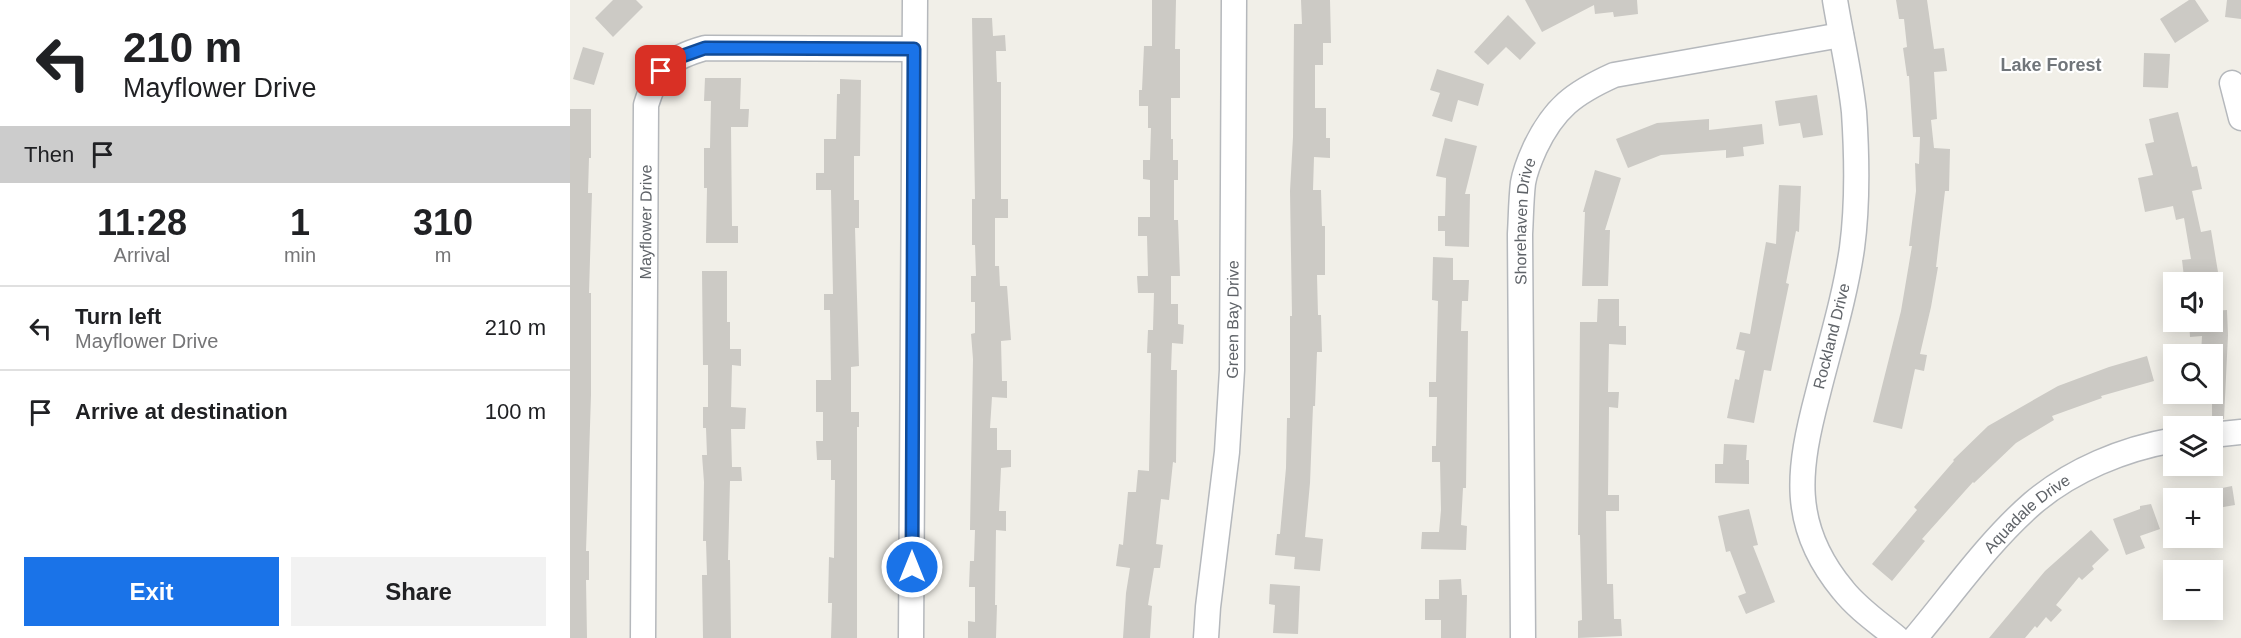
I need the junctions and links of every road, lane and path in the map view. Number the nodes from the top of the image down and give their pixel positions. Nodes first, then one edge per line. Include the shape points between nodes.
1 (915, 0) edge
2 (1234, 0) edge
3 (1835, 0) edge
4 (1841, 35) junction
5 (914, 49) junction
6 (2232, 83) dead end
7 (2241, 118) edge
8 (2241, 432) edge
9 (2223, 434) edge
10 (2163, 443) edge
11 (643, 638) edge
12 (912, 638) edge
13 (1206, 638) edge
14 (1523, 638) edge
15 (1897, 638) edge
16 (1915, 638) edge

1 - 5 street
2 - 13 street, Green Bay Drive via 1232,370
3 - 4 street, Rockland Drive
4 - 14 street, Shorehaven Drive via 1614,75 1567,102 1545,127 1523,182 1520,234
4 - 15 street, Rockland Drive via 1853,110 1855,217 1843,294 1805,444 1802,497 1812,538 1832,576 1853,602
5 - 11 street, Mayflower Drive via 705,48 674,59 652,86 646,105
5 - 12 street
6 - 7 street
8 - 9 street
10 - 16 street, Aquadale Drive via 2109,458 2034,502 2009,525

